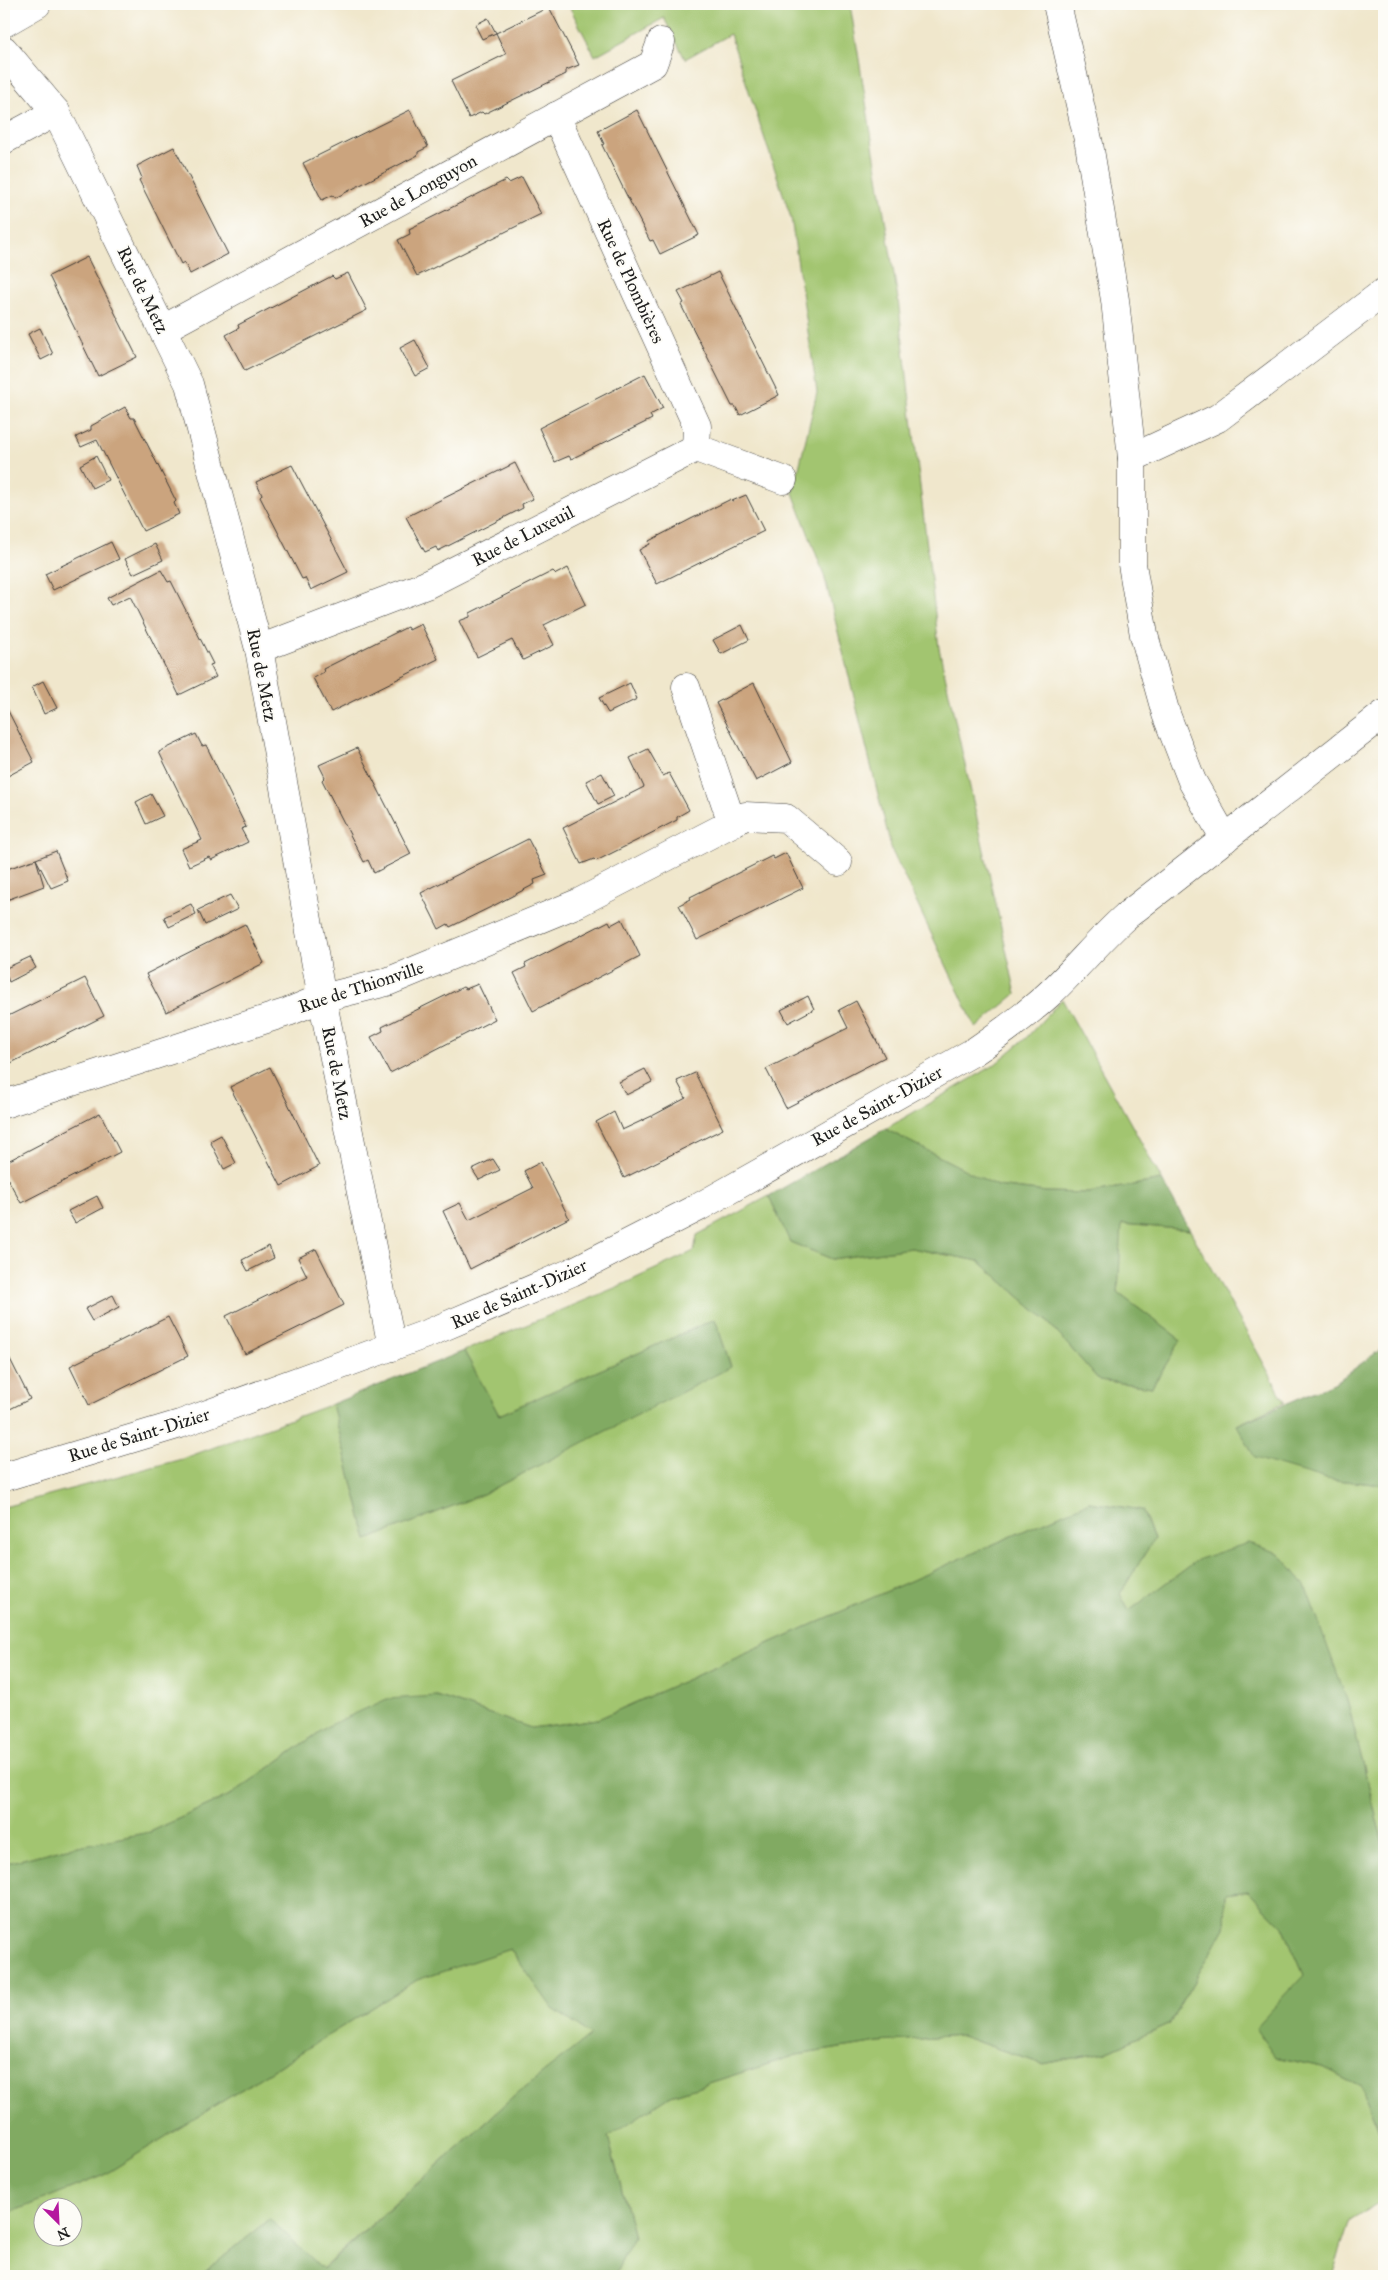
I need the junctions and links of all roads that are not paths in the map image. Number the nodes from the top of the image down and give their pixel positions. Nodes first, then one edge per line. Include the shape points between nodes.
1 (37, 4) edge
2 (1057, 4) edge
3 (4, 23) edge
4 (661, 42) dead end
5 (4, 50) edge
6 (56, 112) junction
7 (556, 116) junction
8 (4, 140) edge
9 (1384, 292) edge
10 (163, 329) junction
11 (696, 448) junction
12 (1132, 458) junction
13 (783, 480) dead end
14 (259, 649) junction
15 (686, 687) dead end
16 (1384, 714) edge
17 (732, 824) junction
18 (1225, 839) junction
19 (838, 862) dead end
20 (322, 998) junction
21 (4, 1104) edge
22 (392, 1347) junction
23 (4, 1477) edge

1 - 3 street
2 - 12 street via 1089,144 1115,300
4 - 7 street, Rue de Longuyon via 653,64
5 - 6 street, Rue de Metz
6 - 8 street
6 - 10 street, Rue de Metz
7 - 10 street, Rue de Longuyon
7 - 11 street, Rue de Plombières via 697,426
9 - 12 street via 1218,418
10 - 14 street, Rue de Metz via 189,384
11 - 13 street
11 - 14 street, Rue de Luxeuil via 426,585
12 - 18 street via 1132,564 1144,635 1166,714 1192,781
14 - 20 street, Rue de Metz
15 - 17 street
16 - 18 street, Rue de Saint-Dizier
17 - 19 street, Rue de Thionville via 745,816 786,818
17 - 20 street, Rue de Thionville via 578,903 387,982
18 - 22 street, Rue de Saint-Dizier via 1126,916 1048,994 975,1051 699,1207 572,1272
20 - 21 street, Rue de Thionville via 288,1012
20 - 22 street, Rue de Metz
22 - 23 street, Rue de Saint-Dizier via 180,1424

